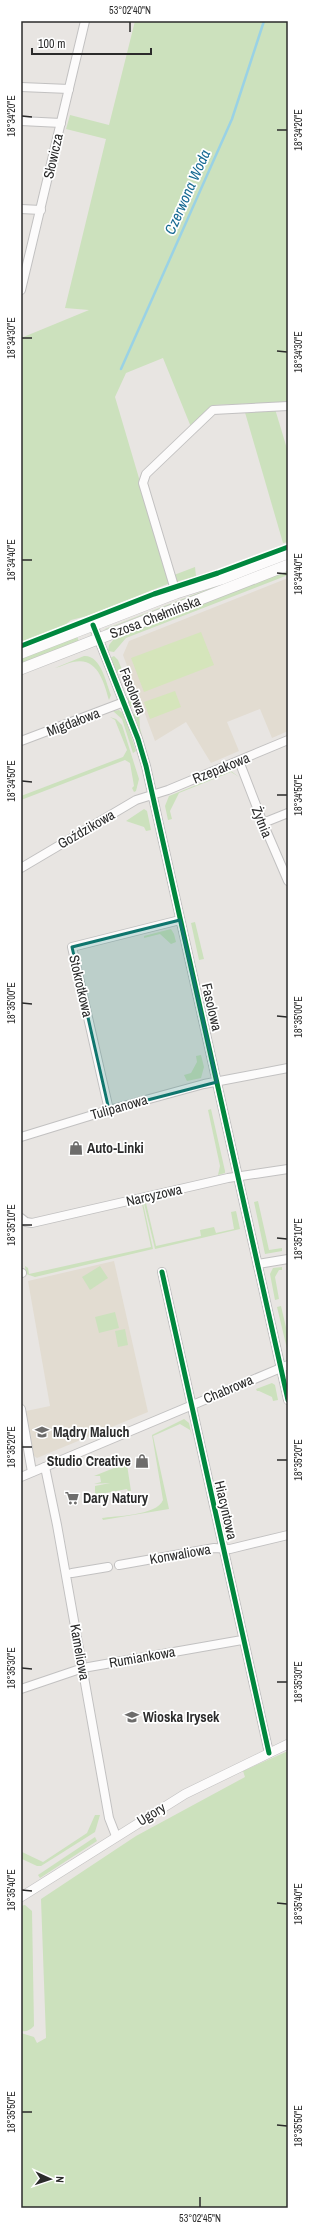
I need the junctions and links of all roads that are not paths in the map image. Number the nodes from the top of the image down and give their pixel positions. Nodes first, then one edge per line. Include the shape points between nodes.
1 (85, 21) edge
2 (21, 87) edge
3 (69, 89) junction
4 (21, 121) edge
5 (61, 123) junction
6 (21, 209) edge
7 (41, 210) junction
8 (21, 290) edge
9 (288, 406) edge
10 (288, 553) edge
11 (288, 565) edge
12 (176, 593) junction
13 (93, 624) junction
14 (99, 639) junction
15 (21, 653) edge
16 (21, 669) edge
17 (124, 702) junction
18 (288, 740) edge
19 (21, 741) edge
20 (239, 761) junction
21 (153, 794) junction
22 (288, 813) edge
23 (262, 823) junction
24 (21, 868) edge
25 (288, 881) edge
26 (180, 920) junction
27 (288, 1068) edge
28 (217, 1082) junction
29 (109, 1110) junction
30 (21, 1137) edge
31 (288, 1169) edge
32 (239, 1177) junction
33 (21, 1218) edge
34 (288, 1259) edge
35 (258, 1264) junction
36 (162, 1272) dead end
37 (284, 1366) edge
38 (288, 1400) edge
39 (190, 1405) junction
40 (21, 1409) edge
41 (45, 1467) junction
42 (32, 1472) junction
43 (21, 1477) edge
44 (288, 1535) edge
45 (222, 1548) junction
46 (119, 1565) dead end
47 (108, 1567) dead end
48 (72, 1573) dead end
49 (242, 1640) junction
50 (83, 1668) junction
51 (21, 1689) edge
52 (288, 1744) edge
53 (269, 1753) junction
54 (116, 1836) junction
55 (21, 1896) edge

1 - 3 street, Słowicza
2 - 3 street
3 - 5 street, Słowicza
4 - 5 street
5 - 7 street, Słowicza
6 - 7 street
7 - 8 street, Słowicza
9 - 12 street via 214,410 144,476 143,483
10 - 12 main road, Szosa Chełmińska
11 - 14 main road, Szosa Chełmińska
12 - 13 main road, Szosa Chełmińska
13 - 14 street, Fasolowa
13 - 15 main road, Szosa Chełmińska
14 - 16 main road, Szosa Chełmińska
14 - 17 street, Fasolowa
17 - 19 street, Migdałowa
17 - 21 street, Fasolowa via 138,739
18 - 20 street, Rzepakowa
20 - 21 street, Rzepakowa
20 - 23 street, Żytnia
21 - 24 street, Goździkowa via 136,800
21 - 26 street, Fasolowa
22 - 23 street
23 - 25 street, Żytnia
26 - 28 street, Fasolowa
26 - 29 street, Stokrotkowa via 72,947
27 - 28 street, Tulipanowa
28 - 29 street, Tulipanowa
28 - 32 street, Fasolowa
29 - 30 street, Tulipanowa
31 - 32 street, Narcyzowa
32 - 33 street, Narcyzowa via 32,1223
32 - 35 street, Fasolowa
34 - 35 street
35 - 37 street, Fasolowa
36 - 39 street, Hiacyntowa
37 - 38 street, Fasolowa
37 - 39 street, Chabrowa
39 - 41 street, Chabrowa
39 - 45 street, Hiacyntowa
40 - 42 street
41 - 42 street, Chabrowa
41 - 50 street, Kameliowa
42 - 43 street, Chabrowa
44 - 45 street, Konwaliowa via 230,1549
45 - 46 street, Konwaliowa
45 - 49 street, Hiacyntowa
47 - 48 street
49 - 50 street, Rumiankowa
49 - 53 street, Hiacyntowa
50 - 51 street, Rumiankowa
50 - 54 street, Kameliowa via 109,1818
52 - 53 street, Ugory
53 - 54 street, Ugory via 184,1794
54 - 55 street, Ugory

